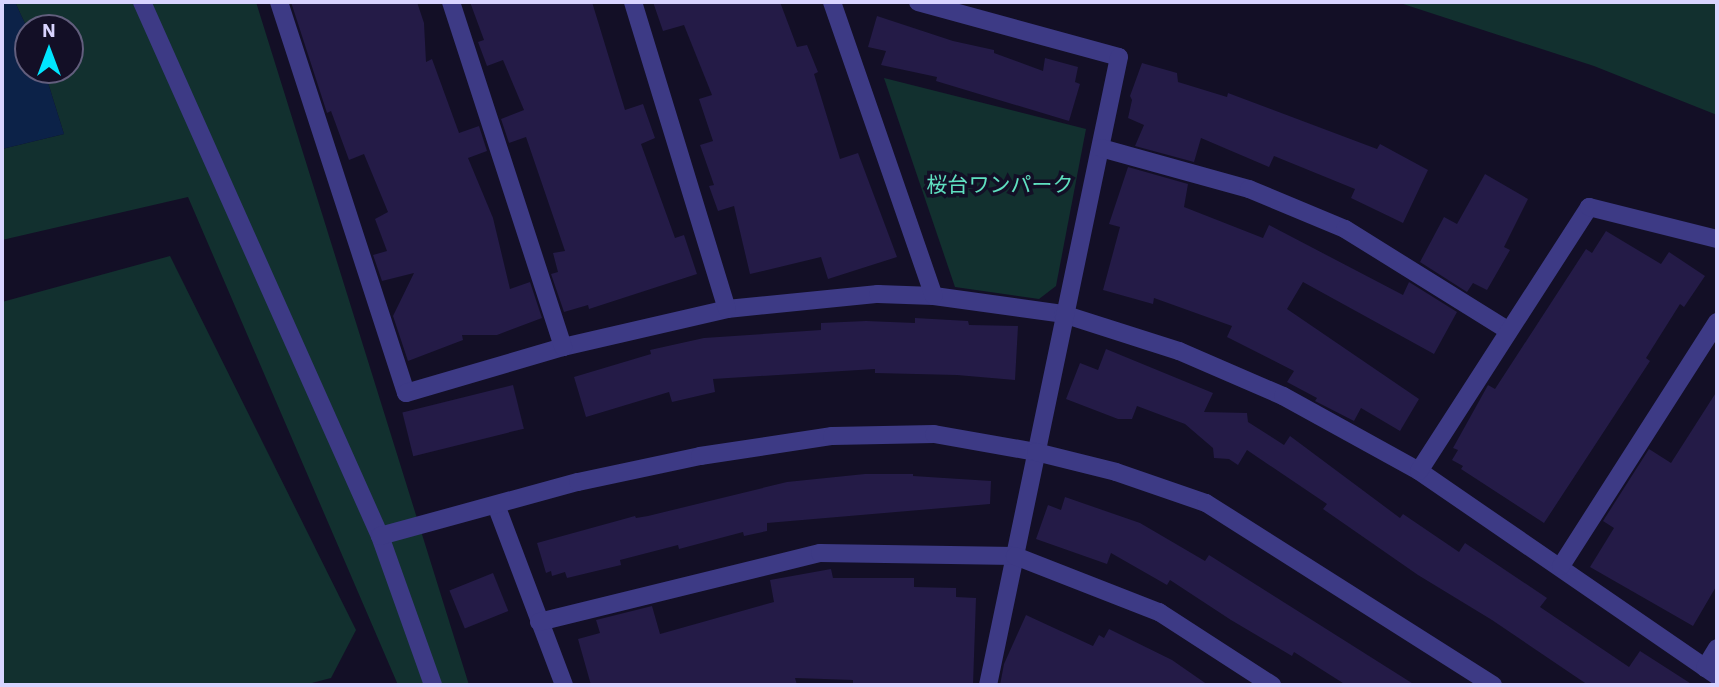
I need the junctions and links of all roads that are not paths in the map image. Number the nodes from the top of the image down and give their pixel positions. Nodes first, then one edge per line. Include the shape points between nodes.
1 (142, 2) edge
2 (279, 2) edge
3 (451, 2) edge
4 (633, 2) edge
5 (832, 2) edge
6 (918, 2) edge
7 (1101, 148) junction
8 (1717, 240) edge
9 (934, 296) junction
10 (727, 309) junction
11 (1063, 314) junction
12 (1717, 322) edge
13 (1507, 330) junction
14 (563, 347) junction
15 (1036, 452) junction
16 (1419, 471) junction
17 (496, 505) junction
18 (380, 536) junction
19 (1016, 556) junction
20 (1561, 566) junction
21 (539, 621) junction
22 (1717, 648) edge
23 (1711, 672) edge
24 (433, 685) edge
25 (564, 685) edge
26 (988, 685) edge
27 (1272, 685) edge
28 (1493, 685) edge

1 - 18 street
2 - 14 street via 406,393
3 - 14 street
4 - 10 street
5 - 9 street
6 - 7 street via 1119,57
7 - 11 street
7 - 13 street via 1249,189 1345,229
8 - 13 street via 1589,207
9 - 10 street via 878,294
9 - 11 street
10 - 14 street
11 - 15 street
11 - 16 street via 1179,351 1283,396
12 - 20 street
13 - 16 street
15 - 17 street via 934,434 832,436 700,456
15 - 19 street
15 - 28 street via 1116,472 1206,503
16 - 20 street
17 - 18 street
17 - 21 street
18 - 24 street
19 - 21 street via 820,553
19 - 26 street
19 - 27 street via 1159,612
20 - 23 street
21 - 25 street
22 - 23 street

